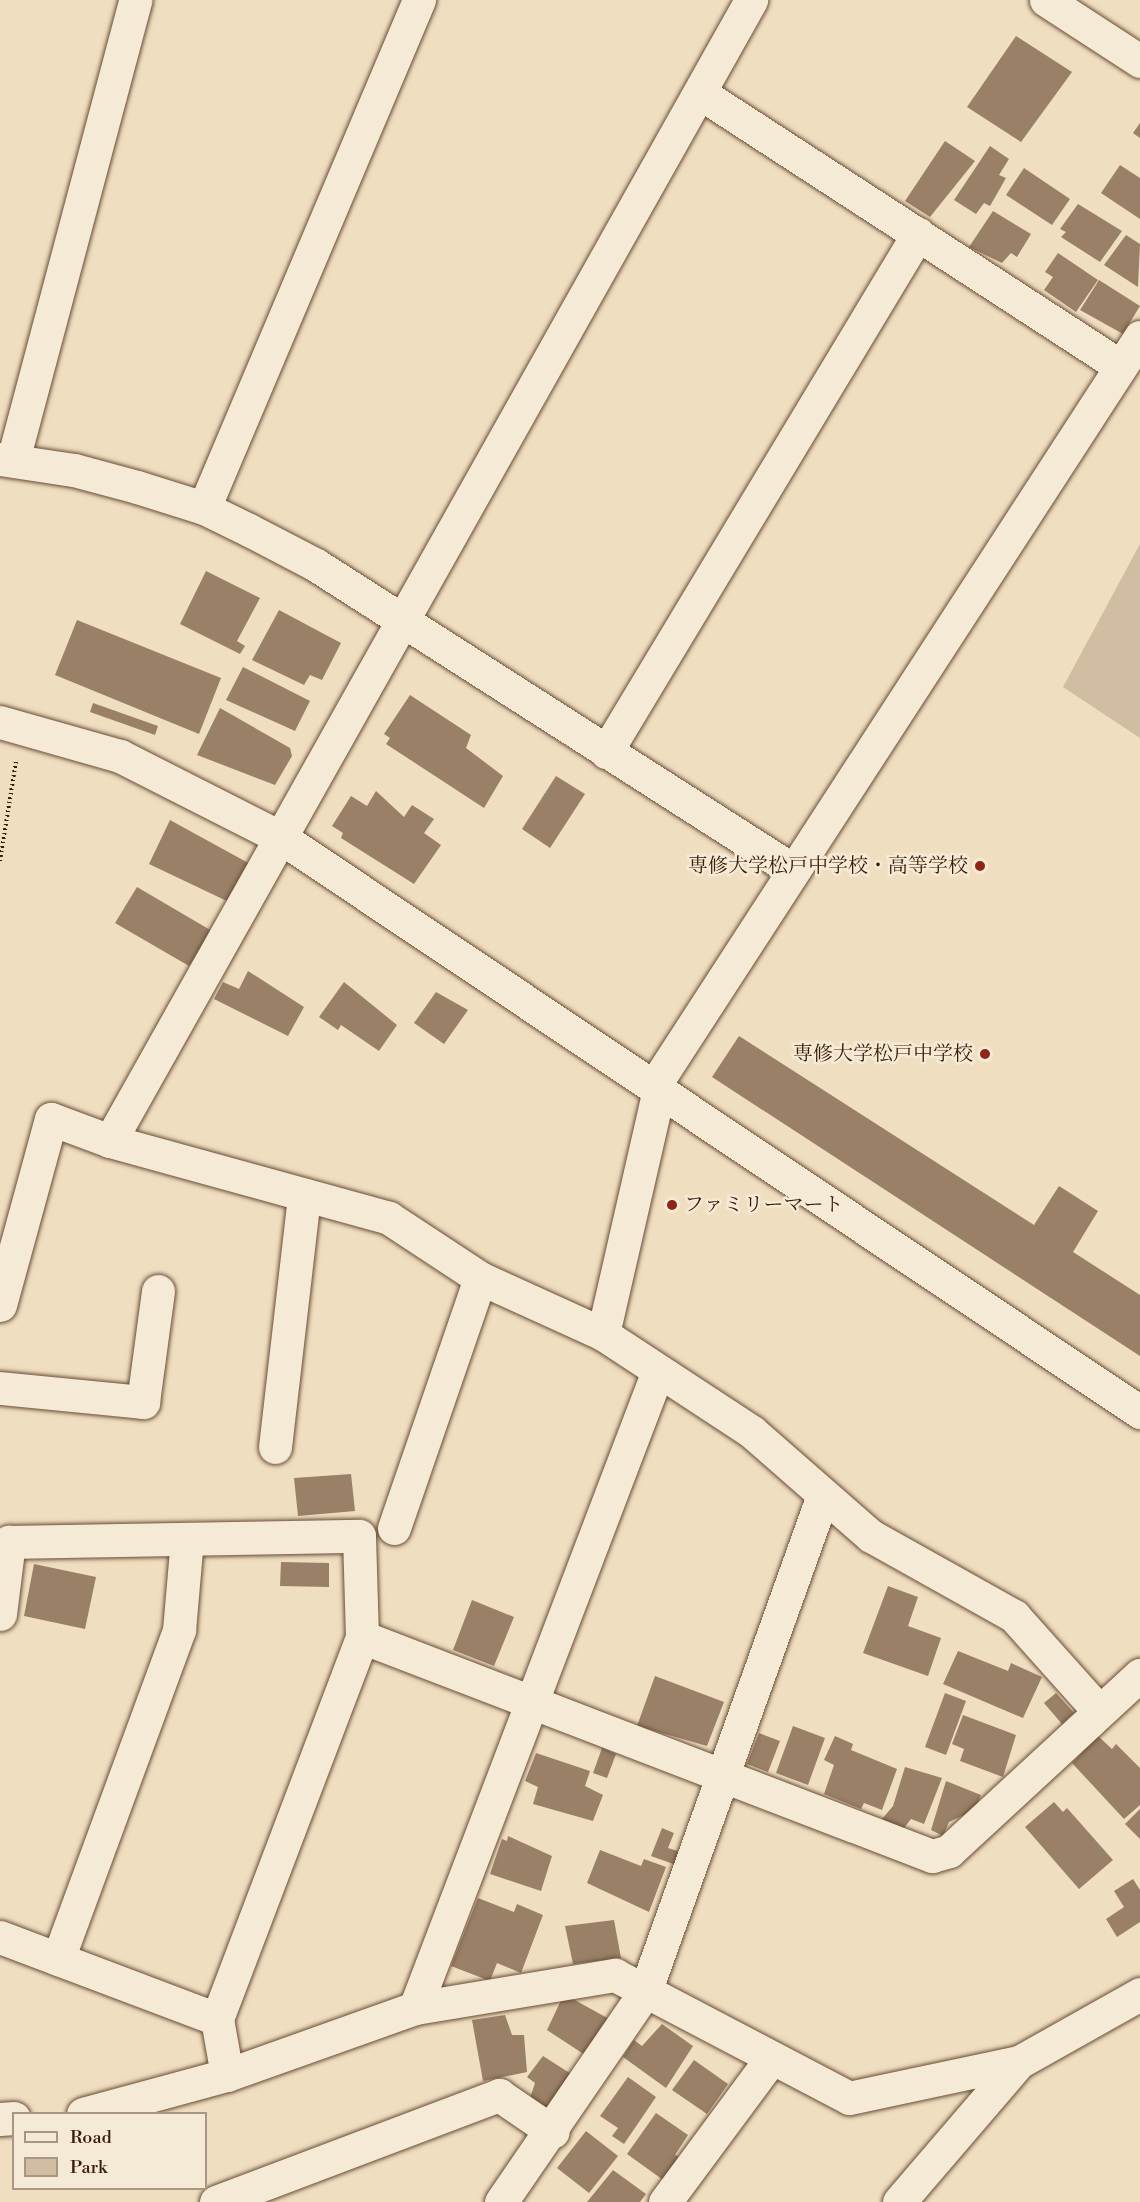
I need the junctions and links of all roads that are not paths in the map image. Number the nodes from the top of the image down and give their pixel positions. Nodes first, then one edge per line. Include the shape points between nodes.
1 (135, 0) edge
2 (419, 0) edge
3 (751, 0) edge
4 (1046, 0) edge
5 (1140, 61) edge
6 (700, 93) junction
7 (918, 234) junction
8 (1140, 336) edge
9 (1120, 366) junction
10 (7, 460) edge
11 (204, 508) junction
12 (405, 621) junction
13 (0, 722) edge
14 (606, 752) junction
15 (280, 837) junction
16 (791, 869) junction
17 (656, 1087) junction
18 (110, 1141) junction
19 (303, 1196) junction
20 (480, 1278) junction
21 (158, 1291) dead end
22 (0, 1305) edge
23 (603, 1334) junction
24 (658, 1371) junction
25 (0, 1388) edge
26 (1140, 1412) edge
27 (275, 1447) dead end
28 (822, 1498) junction
29 (394, 1528) dead end
30 (187, 1539) junction
31 (0, 1614) edge
32 (362, 1637) junction
33 (1140, 1676) edge
34 (533, 1706) junction
35 (1099, 1712) junction
36 (721, 1777) junction
37 (0, 1937) edge
38 (58, 1959) junction
39 (645, 1992) junction
40 (1140, 1994) edge
41 (415, 2008) junction
42 (217, 2019) junction
43 (771, 2059) junction
44 (1019, 2062) junction
45 (227, 2075) junction
46 (90, 2112) edge
47 (553, 2132) junction
48 (216, 2202) edge
49 (501, 2202) edge
50 (666, 2202) edge
51 (899, 2202) edge

1 - 10 street
2 - 11 street
3 - 6 street
4 - 5 street
6 - 7 street
6 - 12 street
7 - 9 street
7 - 14 street
8 - 9 street
9 - 16 street
10 - 11 street via 74,470
11 - 12 street via 316,566
12 - 14 street
12 - 15 street
13 - 15 street via 120,756
14 - 16 street
15 - 17 street
15 - 18 street
16 - 17 street
17 - 23 street
17 - 26 street
18 - 19 street
18 - 22 street via 51,1119
19 - 20 street via 389,1218
19 - 27 street
20 - 23 street
20 - 29 street
21 - 25 street via 144,1402
23 - 24 street
24 - 28 street via 752,1432
24 - 34 street
28 - 35 street via 890,1548 1014,1616
28 - 36 street
30 - 31 street via 9,1542
30 - 32 street via 359,1536
30 - 38 street via 179,1630
32 - 34 street
32 - 42 street
33 - 35 street
34 - 36 street
34 - 41 street
35 - 36 street via 949,1851 932,1856
36 - 39 street
37 - 38 street
38 - 42 street
39 - 41 street via 615,1975
39 - 43 street
39 - 47 street
40 - 44 street
41 - 45 street
42 - 45 street
43 - 44 street via 849,2098
43 - 50 street
44 - 51 street
45 - 46 street
47 - 48 street via 499,2094
47 - 49 street

